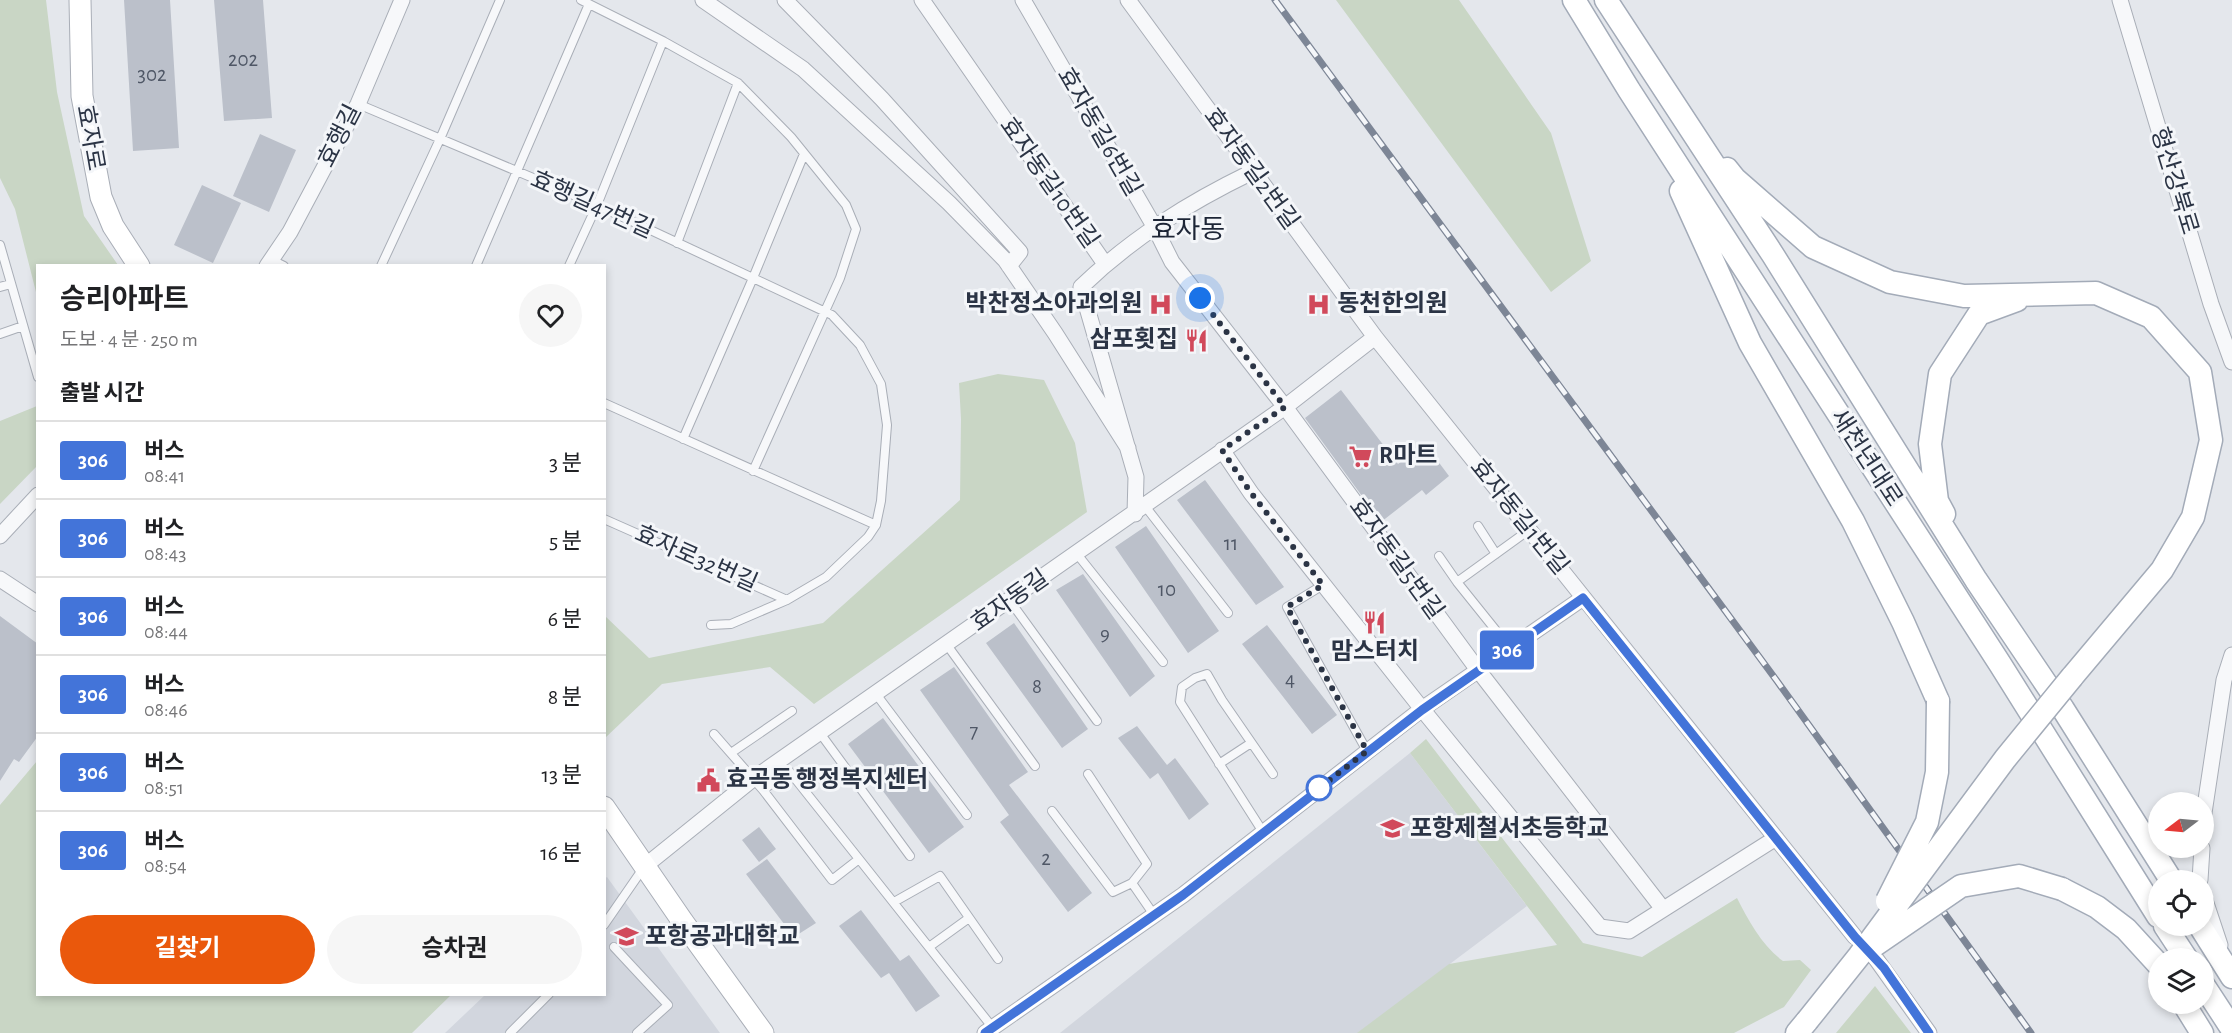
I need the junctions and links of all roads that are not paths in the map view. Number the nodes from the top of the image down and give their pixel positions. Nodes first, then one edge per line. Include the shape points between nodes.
1 (80, 0) edge
2 (402, 0) edge
3 (500, 0) edge
4 (703, 0) edge
5 (785, 0) edge
6 (922, 0) edge
7 (1023, 0) edge
8 (1128, 0) edge
9 (1574, 0) edge
10 (1606, 0) edge
11 (2120, 0) edge
12 (585, 2) edge
13 (663, 41) junction
14 (738, 83) junction
15 (1660, 86) junction
16 (358, 104) junction
17 (1646, 116) junction
18 (440, 139) junction
19 (804, 154) junction
20 (516, 172) junction
21 (1252, 172) junction
22 (597, 205) junction
23 (1154, 226) junction
24 (677, 243) junction
25 (0, 245) edge
26 (138, 264) edge
27 (274, 264) edge
28 (382, 264) edge
29 (477, 264) edge
30 (569, 264) edge
31 (1105, 264) junction
32 (1009, 266) junction
33 (753, 278) junction
34 (11, 284) junction
35 (0, 287) edge
36 (2033, 294) junction
37 (825, 312) junction
38 (22, 326) junction
39 (0, 334) edge
40 (1374, 337) junction
41 (2232, 362) edge
42 (36, 371) edge
43 (606, 404) edge
44 (1285, 407) junction
45 (682, 439) junction
46 (1128, 448) junction
47 (1222, 450) junction
48 (753, 471) junction
49 (36, 497) edge
50 (1140, 510) junction
51 (606, 520) edge
52 (876, 525) junction
53 (1478, 526) dead end
54 (1529, 530) junction
55 (0, 536) edge
56 (1077, 554) junction
57 (1496, 554) junction
58 (1439, 556) dead end
59 (0, 579) edge
60 (1977, 580) junction
61 (1456, 582) junction
62 (1323, 585) junction
63 (1583, 598) junction
64 (787, 600) junction
65 (1010, 601) junction
66 (36, 603) edge
67 (1228, 613) dead end
68 (711, 625) dead end
69 (946, 645) junction
70 (1510, 648) junction
71 (2232, 656) edge
72 (1163, 662) dead end
73 (1478, 670) junction
74 (876, 694) junction
75 (1422, 710) junction
76 (792, 711) dead end
77 (1097, 721) dead end
78 (820, 733) junction
79 (714, 734) dead end
80 (1251, 743) junction
81 (1367, 751) junction
82 (731, 753) junction
83 (1219, 764) junction
84 (1035, 766) dead end
85 (1088, 774) dead end
86 (1273, 774) dead end
87 (758, 784) junction
88 (2207, 792) edge
89 (606, 810) edge
90 (1052, 811) dead end
91 (968, 815) dead end
92 (1263, 832) junction
93 (1776, 838) junction
94 (910, 856) dead end
95 (859, 859) junction
96 (645, 866) junction
97 (2165, 870) edge
98 (1132, 883) junction
99 (2148, 900) edge
100 (894, 902) junction
101 (1663, 909) junction
102 (1154, 915) junction
103 (969, 918) junction
104 (606, 922) edge
105 (2214, 926) edge
106 (2206, 936) edge
107 (614, 946) dead end
108 (929, 947) junction
109 (1863, 950) junction
110 (2148, 953) edge
111 (998, 959) dead end
112 (2231, 975) edge
113 (547, 996) edge
114 (2214, 1001) edge
115 (2190, 1014) edge
116 (1802, 1027) edge
117 (2232, 1029) edge
118 (989, 1030) edge
119 (510, 1033) edge
120 (637, 1033) edge
121 (763, 1033) edge
122 (1929, 1033) edge
123 (2202, 1033) edge

1 - 26 street, 효자로 via 82,96 101,197 113,226
2 - 16 street, 효행길
3 - 18 lane
4 - 32 street via 803,69 949,203
5 - 32 street via 882,99 1020,252
6 - 31 street, 효자동길10번길
7 - 23 street, 효자동길6번길
8 - 21 street, 효자동길2번길
9 - 17 main road, 새천년대로
10 - 15 main road, 새천년대로
11 - 41 street, 형산강북로
12 - 13 lane
12 - 20 lane
13 - 14 lane
13 - 22 lane
14 - 19 lane
14 - 24 lane
15 - 36 main road via 1735,178 1813,247 1890,282 1964,296
15 - 60 main road, 새천년대로 via 1773,255
16 - 18 lane, 효행길47번길
16 - 27 street, 효행길
17 - 99 main road, 새천년대로 via 2001,664
17 - 109 main road, bridge via 1750,343 1853,521 1938,701 1937,772 1927,822
18 - 20 lane, 효행길47번길
18 - 28 lane
19 - 33 lane
19 - 37 lane via 846,205 856,229
20 - 22 lane, 효행길47번길
20 - 29 lane
21 - 23 street via 1209,192
21 - 40 street, 효자동길2번길
22 - 24 lane, 효행길47번길
22 - 30 lane
23 - 31 street
23 - 44 street, 효자동길6번길 via 1172,262
24 - 33 lane, 효행길47번길
25 - 34 lane
31 - 46 street, 효자동길10번길 via 1081,287
32 - 46 street
33 - 37 lane, 효행길47번길
33 - 45 lane
34 - 35 lane
34 - 38 lane
36 - 60 main road via 1979,314 1940,374 1930,444 1937,501
36 - 109 main road, bridge via 2096,292 2151,317 2200,372 2211,440 2193,517 2162,570 2005,759
37 - 48 lane
37 - 52 lane, 효행길47번길 via 860,345 881,384 886,425
38 - 39 lane
38 - 42 lane
40 - 44 street, 효자동길
40 - 54 street, 효자동길1번길
43 - 45 lane
44 - 47 street, 효자동길
44 - 73 street, 효자동길5번길
45 - 48 lane
46 - 50 street, 효자동길10번길
47 - 50 street, 효자동길
47 - 62 street
48 - 52 lane
49 - 55 street
50 - 56 street, 효자동길
50 - 67 lane
51 - 64 lane, 효자로32번길
52 - 64 lane, 효자로32번길 via 826,577
53 - 57 lane
54 - 57 lane
54 - 63 street, 효자동길1번길
56 - 65 street, 효자동길
56 - 72 lane
57 - 61 lane
58 - 61 lane
59 - 66 street
60 - 97 main road, 새천년대로
61 - 70 lane
62 - 75 street
62 - 81 lane via 1287,607
63 - 70 street
63 - 93 street, 효자동길1번길
64 - 68 lane, 효자로32번길 via 731,624
65 - 69 street, 효자동길
65 - 77 lane
69 - 74 street, 효자동길
69 - 84 lane
70 - 73 street
71 - 88 street via 2224,680
73 - 75 street
73 - 101 street, 효자동길5번길
74 - 78 street, 효자동길
74 - 91 lane
75 - 81 street
75 - 101 street via 1600,927 1629,931
76 - 82 lane
78 - 87 street, 효자동길
78 - 94 lane
79 - 82 lane
80 - 83 lane
80 - 83 lane via 1207,674 1195,678 1182,687 1180,702
80 - 86 lane
81 - 92 street
82 - 87 lane
83 - 92 lane
85 - 98 lane via 1147,864
87 - 95 lane via 789,771
87 - 95 lane via 832,880
87 - 96 street, 효자동길
89 - 96 street
90 - 98 lane via 1113,892
92 - 102 street
93 - 101 street
93 - 109 street, 효자동길1번길
95 - 100 lane
96 - 104 lane
96 - 121 street
98 - 102 lane
100 - 103 lane via 940,876
100 - 108 lane
102 - 118 street
103 - 108 lane
103 - 111 lane
105 - 112 street
106 - 112 main road
107 - 120 lane via 668,1005
108 - 118 lane
109 - 110 main road, bridge via 1961,886 2019,876 2062,889 2097,907 2126,929
109 - 116 main road, bridge
109 - 122 street, 효자동길1번길
113 - 119 lane
114 - 117 main road
115 - 123 main road

